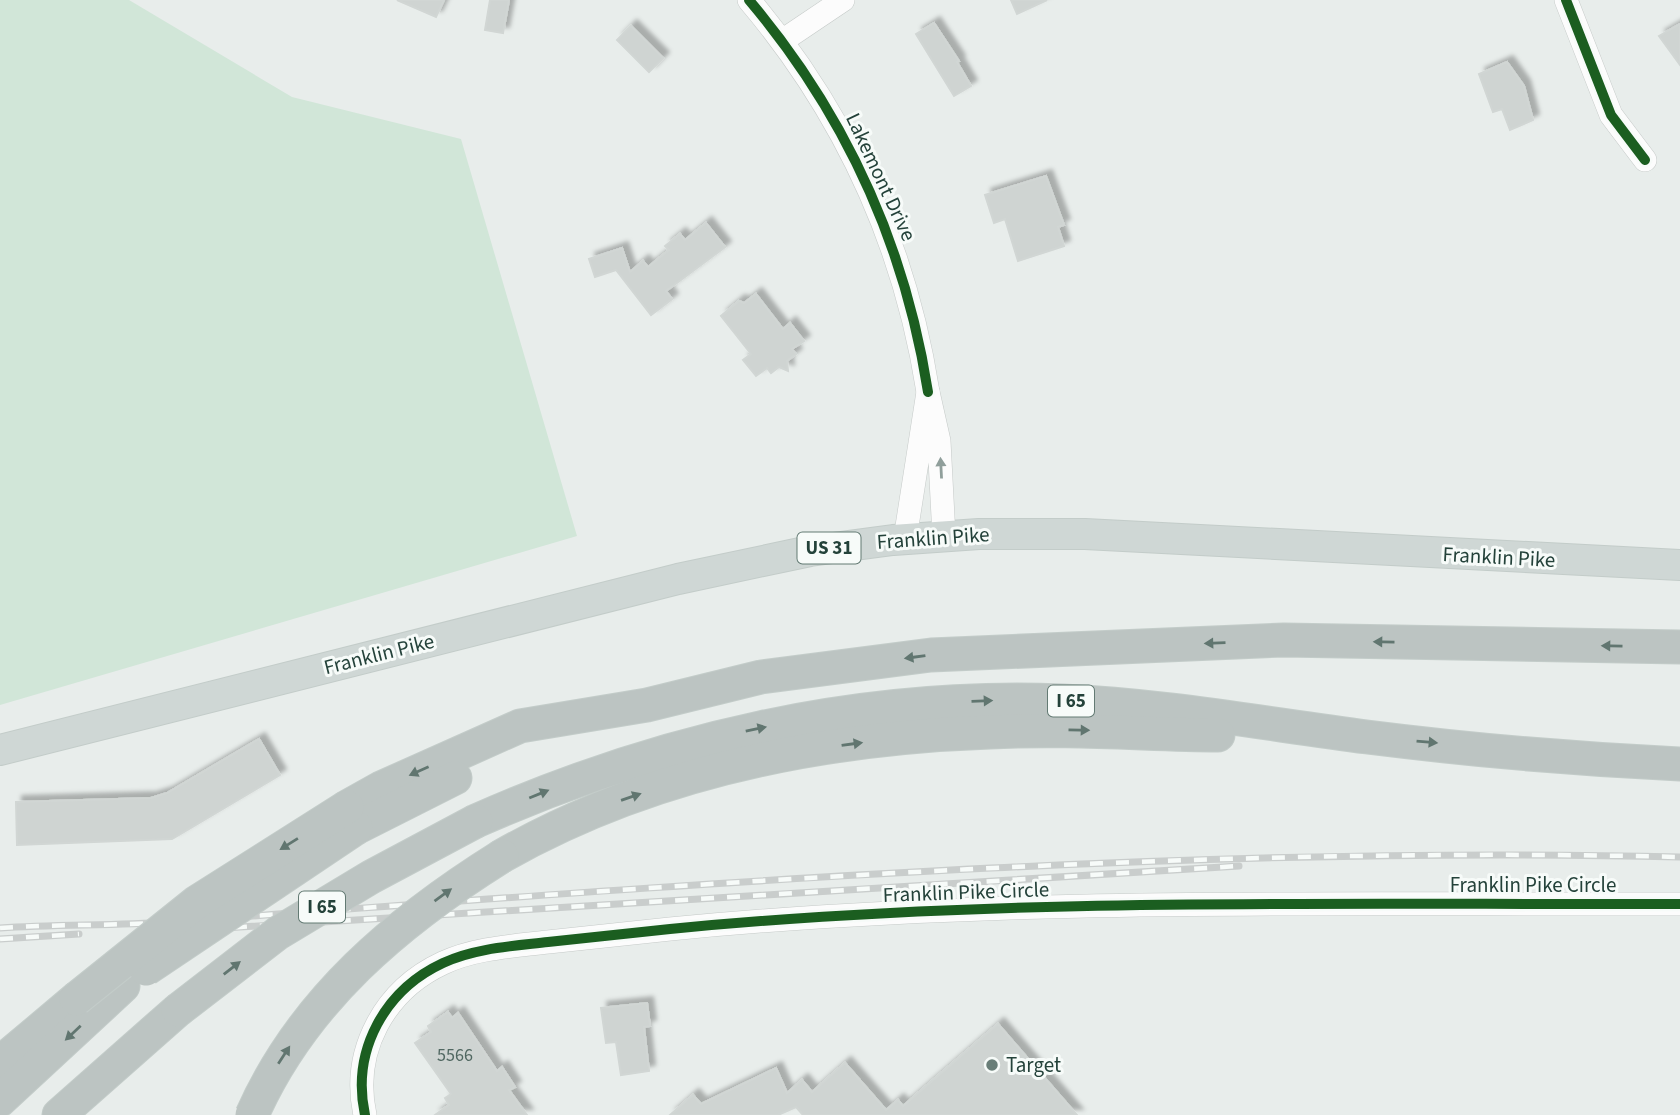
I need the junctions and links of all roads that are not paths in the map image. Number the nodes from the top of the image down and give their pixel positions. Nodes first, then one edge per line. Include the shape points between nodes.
1 (749, 0) edge
2 (843, 0) edge
3 (1566, 0) edge
4 (782, 41) junction
5 (1645, 160) dead end
6 (928, 392) junction
7 (944, 536) junction
8 (905, 539) junction
9 (1680, 565) edge
10 (1680, 647) edge
11 (1371, 737) junction
12 (0, 750) edge
13 (1680, 764) edge
14 (351, 818) junction
15 (1680, 904) edge
16 (0, 1063) edge
17 (0, 1100) edge
18 (59, 1115) edge
19 (252, 1115) edge
20 (365, 1115) edge

1 - 4 street, Lakemont Drive
2 - 4 street
3 - 5 street via 1611,115
4 - 6 street, Lakemont Drive via 840,126 881,214 915,315
7 -> 6 street, Lakemont Drive via 939,441
6 - 8 street, Lakemont Drive
7 - 8 main road, Franklin Pike / US 31
7 - 9 main road, Franklin Pike / US 31 via 1085,534
8 - 12 main road, Franklin Pike / US 31 via 810,551 690,576
10 -> 14 highway, I 65 via 1284,640 931,654 761,677 647,705 492,760
11 -> 13 highway, I 65
18 -> 11 highway, I 65, bridge via 178,1010 278,933 371,877 476,821 595,773 675,748 785,723 896,707 998,700 1091,703
19 -> 11 highway, bridge via 291,1044 346,976 411,918 502,856 578,817 647,791 766,759 862,743 1039,730
14 -> 16 highway, bridge via 197,902
14 -> 17 highway, I 65, bridge via 123,986
15 - 20 street, Franklin Pike Circle via 974,909 736,923 514,946 448,960 414,979 392,1001 376,1024 363,1060

